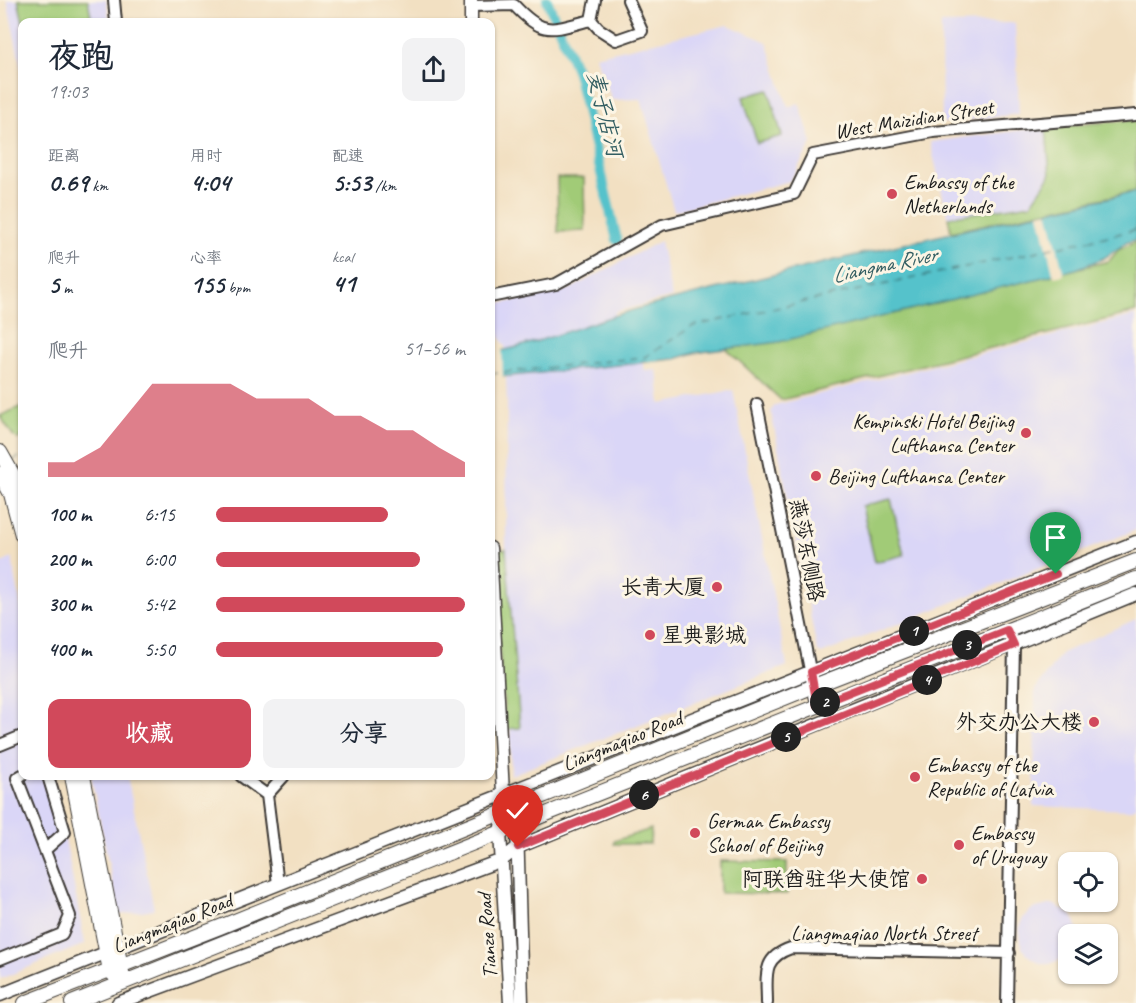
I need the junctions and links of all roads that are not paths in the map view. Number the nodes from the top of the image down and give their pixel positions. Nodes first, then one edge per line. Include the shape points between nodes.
1 (114, 0) edge
2 (595, 0) edge
3 (628, 0) edge
4 (471, 3) edge
5 (116, 18) edge
6 (591, 20) junction
7 (1136, 115) edge
8 (495, 296) edge
9 (757, 404) dead end
10 (0, 452) edge
11 (0, 474) edge
12 (18, 490) edge
13 (1136, 542) edge
14 (1136, 561) edge
15 (1136, 579) edge
16 (1136, 594) edge
17 (1007, 630) junction
18 (495, 642) edge
19 (1014, 645) junction
20 (811, 672) junction
21 (814, 686) junction
22 (817, 705) junction
23 (18, 738) edge
24 (0, 745) edge
25 (18, 777) edge
26 (49, 780) edge
27 (73, 780) edge
28 (84, 780) edge
29 (246, 780) edge
30 (280, 780) edge
31 (503, 793) junction
32 (267, 795) junction
33 (504, 812) junction
34 (82, 825) junction
35 (517, 825) junction
36 (65, 832) junction
37 (500, 832) junction
38 (518, 847) junction
39 (45, 850) junction
40 (502, 860) junction
41 (278, 884) junction
42 (113, 950) junction
43 (1009, 953) junction
44 (0, 959) edge
45 (116, 968) junction
46 (121, 983) junction
47 (0, 995) edge
48 (123, 1002) edge
49 (24, 1003) edge
50 (72, 1003) edge
51 (510, 1003) edge
52 (522, 1003) edge
53 (767, 1003) edge
54 (1007, 1003) edge

1 - 5 street
2 - 6 street
3 - 6 street via 642,31 616,40
4 - 6 street via 514,5 533,25 553,30
7 - 8 street, West Maizidian Street via 933,132 813,155 794,194 662,225 556,284
9 - 20 street, 燕莎东侧路
10 - 12 main road
11 - 12 main road
13 - 20 street
14 - 21 main road, Liangmaqiao Road
15 - 17 main road, Liangmaqiao Road
16 - 19 street
17 - 19 street
17 - 22 main road, Liangmaqiao Road
18 - 31 street, Tianze Road
19 - 38 street
19 - 43 street
20 - 21 street, 燕莎东侧路
20 - 31 street
21 - 22 street, 燕莎东侧路
21 - 33 main road, Liangmaqiao Road
22 - 35 main road, Liangmaqiao Road
23 - 24 street
25 - 39 street
26 - 36 street
27 - 34 main road
28 - 42 main road
29 - 32 street
30 - 32 street
31 - 33 street, Tianze Road
31 - 41 street
32 - 41 street
33 - 35 street
33 - 37 street, Tianze Road
33 - 45 main road, Liangmaqiao Road
34 - 36 street
34 - 42 main road
35 - 37 main road, Liangmaqiao Road
35 - 38 street, Tianze Road
36 - 39 street
37 - 40 street, Tianze Road
37 - 46 main road, Liangmaqiao Road
38 - 40 street
38 - 52 street, Tianze Road
39 - 44 street via 70,916 62,934
40 - 48 street
40 - 51 street, Tianze Road
41 - 42 street
42 - 45 main road
42 - 47 street
43 - 53 street, Liangmaqiao North Street via 791,948 770,960
43 - 54 street
45 - 46 main road
45 - 49 main road, Liangmaqiao Road
46 - 48 street
46 - 50 main road, Liangmaqiao Road

